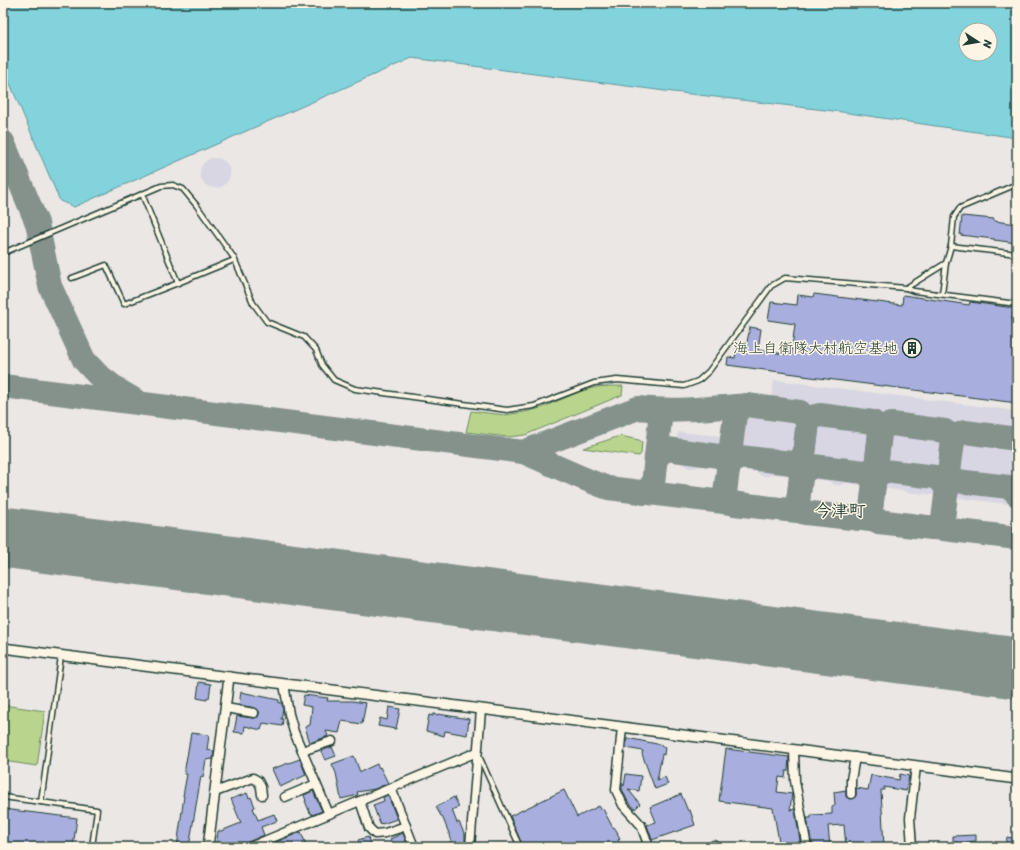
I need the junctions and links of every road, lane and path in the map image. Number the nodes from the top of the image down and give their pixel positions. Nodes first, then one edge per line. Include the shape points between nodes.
1 (1017, 184) edge
2 (142, 194) junction
3 (951, 246) junction
4 (3, 252) edge
5 (1017, 254) edge
6 (234, 260) junction
7 (946, 263) junction
8 (72, 278) dead end
9 (178, 283) junction
10 (906, 288) junction
11 (942, 294) junction
12 (1017, 304) edge
13 (3, 648) edge
14 (61, 656) junction
15 (229, 677) junction
16 (284, 684) junction
17 (226, 708) junction
18 (481, 710) junction
19 (254, 712) dead end
20 (622, 727) junction
21 (332, 741) dead end
22 (794, 750) junction
23 (302, 751) junction
24 (477, 752) junction
25 (855, 758) junction
26 (916, 766) junction
27 (1017, 779) edge
28 (316, 784) junction
29 (391, 788) junction
30 (215, 792) junction
31 (851, 794) dead end
32 (262, 796) dead end
33 (3, 797) edge
34 (285, 797) dead end
35 (360, 801) junction
36 (41, 802) junction
37 (329, 814) junction
38 (406, 826) junction
39 (92, 847) edge
40 (208, 847) edge
41 (250, 847) edge
42 (414, 847) edge
43 (470, 847) edge
44 (520, 847) edge
45 (650, 847) edge
46 (807, 847) edge
47 (912, 847) edge

1 - 3 lane via 960,208 954,217
2 - 4 lane
2 - 6 lane via 161,186 173,185 183,189 198,206
2 - 9 lane
3 - 5 lane
3 - 7 lane
6 - 9 lane
6 - 10 lane via 253,303 267,322 304,337 316,350 322,365 334,380 355,389 507,410 534,406 594,382 617,380 684,386 698,381 709,371 771,286 786,278
7 - 10 lane
7 - 11 lane
8 - 9 lane via 106,265 124,304
10 - 11 lane
11 - 12 lane
13 - 14 street
14 - 15 street
14 - 36 lane
15 - 16 street
15 - 17 street
16 - 18 street
16 - 23 street via 289,714
17 - 19 street
17 - 30 street
18 - 20 street
18 - 24 street
20 - 22 street
20 - 45 street via 616,790 623,805 641,824
21 - 23 street
22 - 25 street
22 - 46 street via 795,781
23 - 28 street
24 - 29 street
24 - 43 street
24 - 44 lane
25 - 26 street
25 - 31 street
26 - 27 street
26 - 47 street via 910,818
28 - 34 street
28 - 37 street
29 - 35 street
29 - 38 street
30 - 32 street via 253,778 258,781
30 - 40 street
33 - 36 lane
35 - 37 street
35 - 38 street via 369,828 375,834
36 - 39 lane via 97,810
37 - 41 street
38 - 42 street

